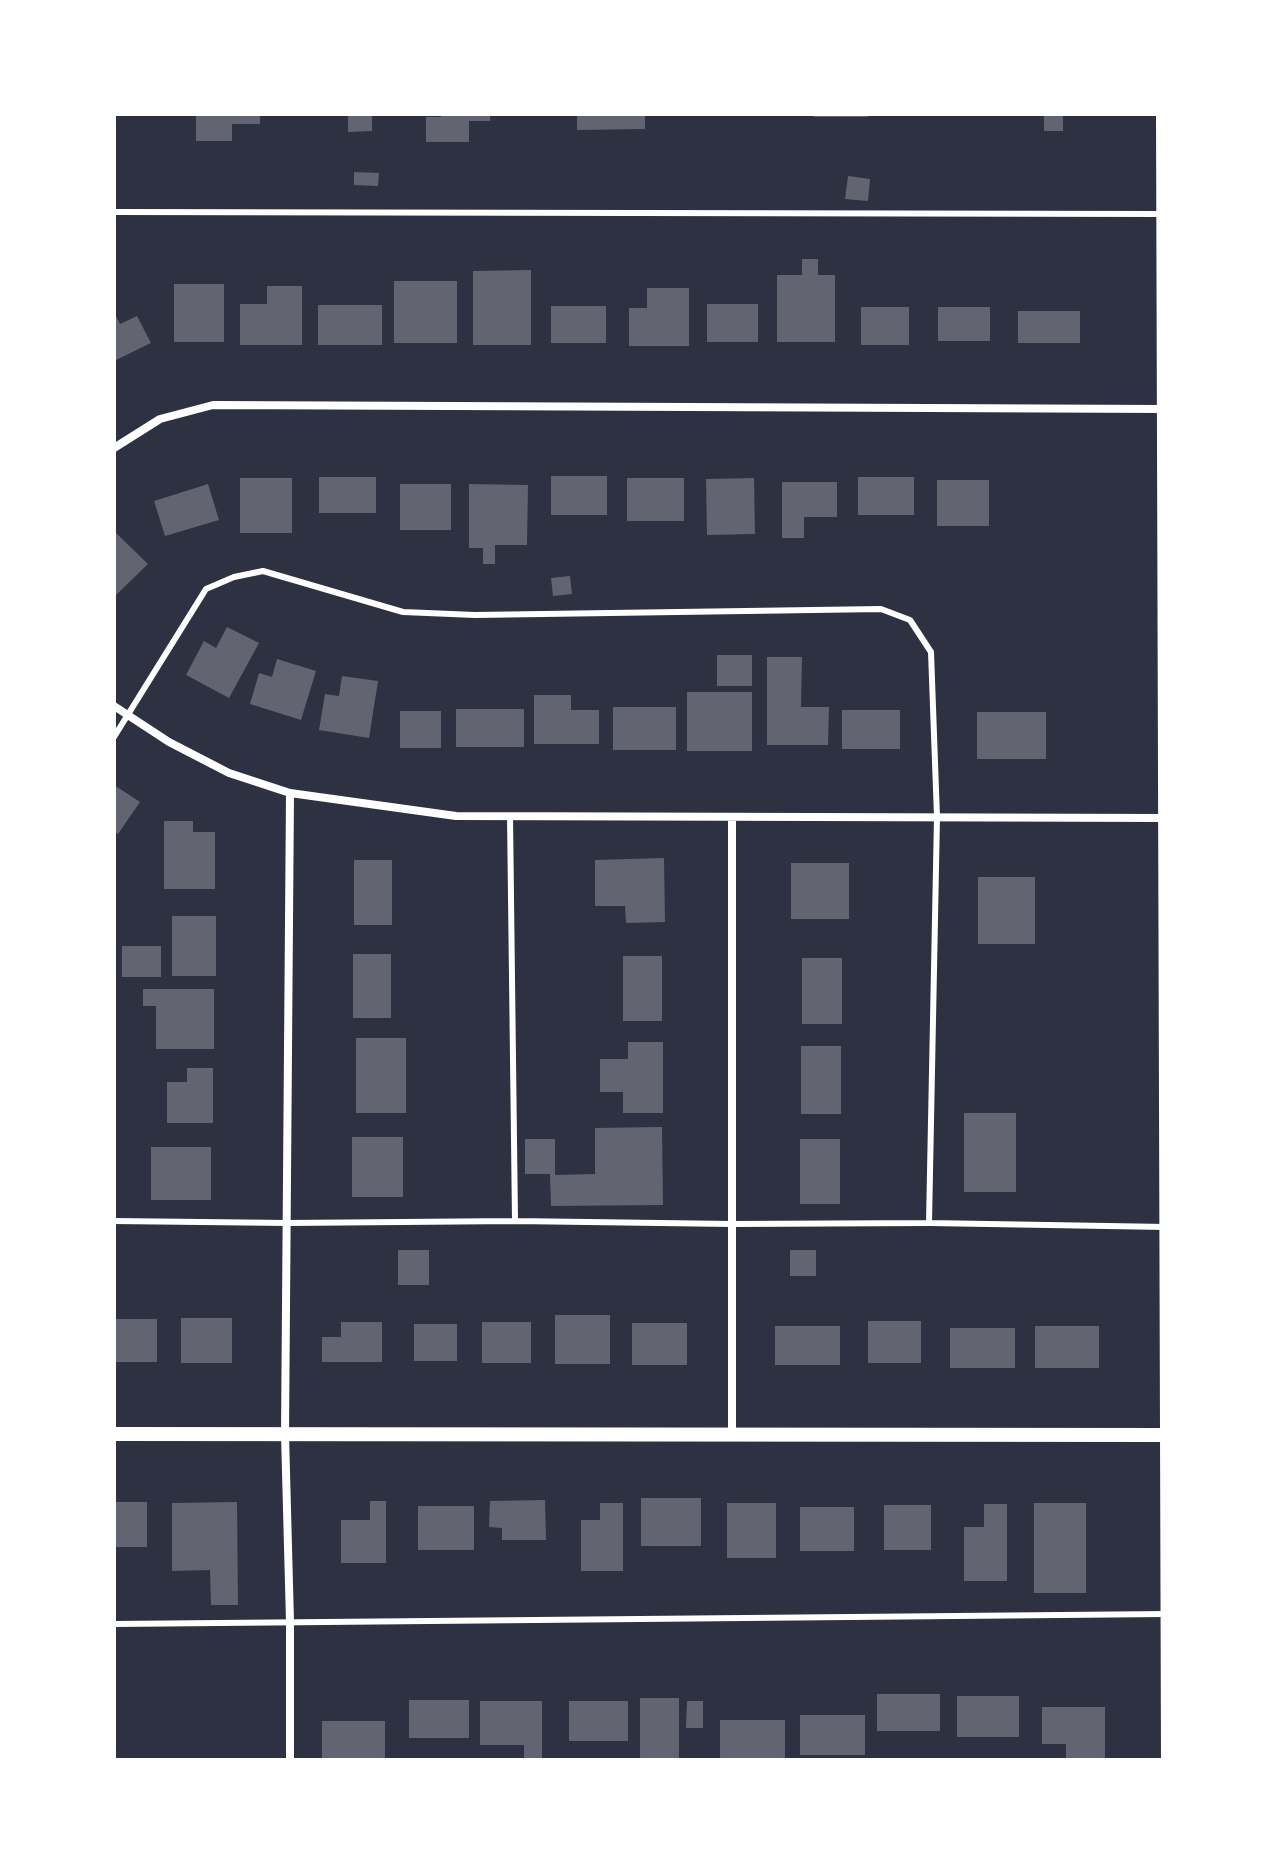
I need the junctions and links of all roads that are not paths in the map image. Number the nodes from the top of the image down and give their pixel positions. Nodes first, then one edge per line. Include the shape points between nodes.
1 (1164, 114) edge
2 (1169, 167) edge
3 (114, 212) edge
4 (1164, 214) junction
5 (1165, 409) junction
6 (114, 448) edge
7 (1169, 464) edge
8 (114, 706) edge
9 (128, 715) junction
10 (114, 737) edge
11 (290, 793) junction
12 (510, 816) junction
13 (732, 817) junction
14 (937, 817) junction
15 (1170, 818) edge
16 (1170, 893) edge
17 (1170, 947) edge
18 (1170, 1014) edge
19 (1170, 1058) edge
20 (1171, 1122) edge
21 (1171, 1181) edge
22 (114, 1221) edge
23 (515, 1221) junction
24 (288, 1223) junction
25 (929, 1223) junction
26 (732, 1224) junction
27 (1168, 1227) junction
28 (1171, 1270) edge
29 (1171, 1403) edge
30 (114, 1434) edge
31 (285, 1434) junction
32 (732, 1434) junction
33 (1169, 1435) junction
34 (1168, 1614) junction
35 (290, 1622) junction
36 (114, 1624) edge
37 (1171, 1674) edge
38 (290, 1760) edge
39 (1169, 1760) edge

1 - 2 main road
2 - 4 main road
3 - 4 lane
4 - 5 main road
5 - 6 street via 213,405 160,419
5 - 7 main road
7 - 15 main road
8 - 9 street
9 - 10 lane
9 - 11 street via 229,773
9 - 14 lane via 206,589 263,571 403,612 881,609 910,620 931,652
11 - 12 street via 456,816
11 - 24 street
12 - 13 street
12 - 23 lane
13 - 14 street
13 - 26 street
14 - 15 street
14 - 25 lane
15 - 16 main road
16 - 17 main road
17 - 18 main road
18 - 19 main road
19 - 20 main road
20 - 21 main road
21 - 27 main road
22 - 24 lane
23 - 24 lane
23 - 26 lane
24 - 31 street
25 - 26 lane
25 - 27 lane
26 - 32 street
27 - 28 main road
28 - 29 main road
29 - 33 main road
30 - 31 street
31 - 32 street
31 - 35 street
32 - 33 street
33 - 34 main road
34 - 35 lane
34 - 37 main road
35 - 36 lane
35 - 38 street
37 - 39 main road

